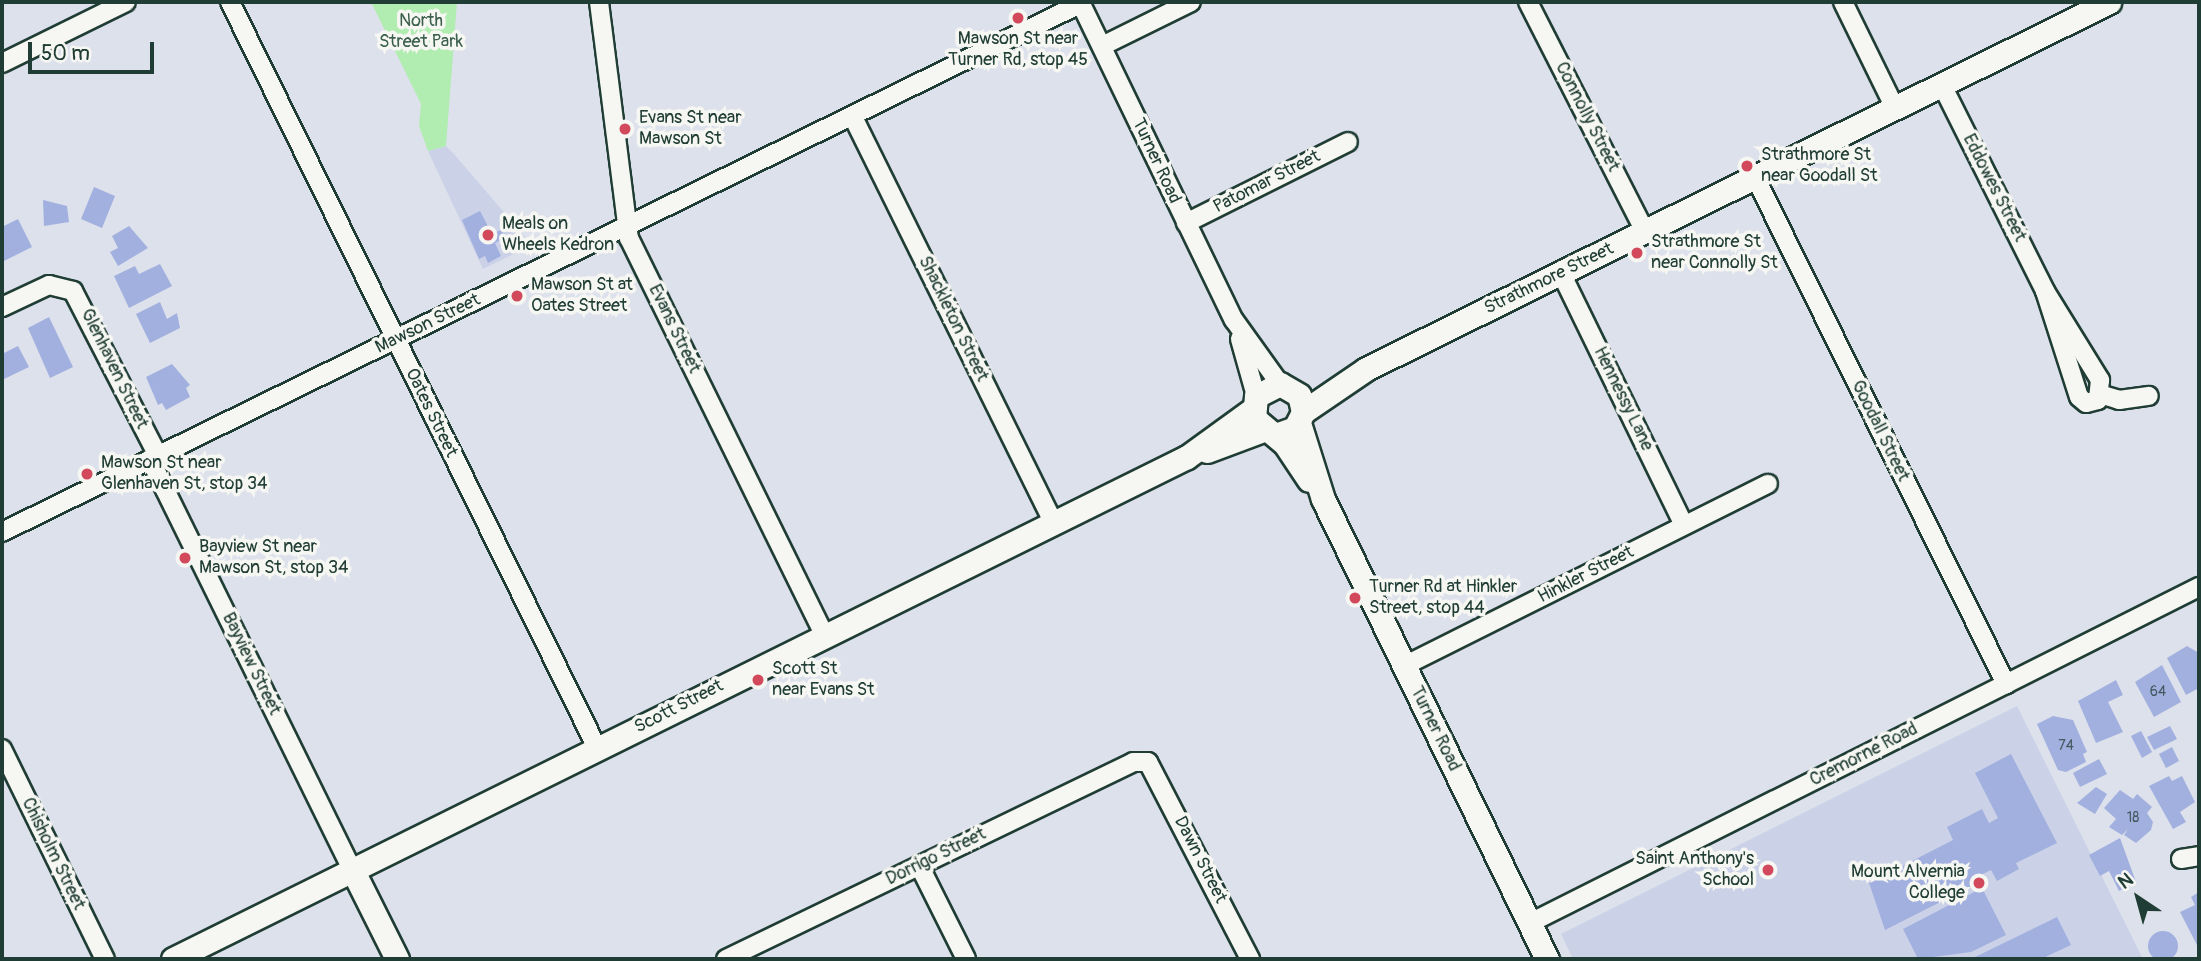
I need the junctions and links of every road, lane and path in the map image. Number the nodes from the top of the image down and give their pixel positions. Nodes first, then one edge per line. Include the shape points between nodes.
1 (126, 2) edge
2 (230, 2) edge
3 (598, 2) edge
4 (1191, 2) edge
5 (1528, 2) edge
6 (1843, 2) edge
7 (2109, 2) edge
8 (1080, 3) edge
9 (1101, 46) junction
10 (2, 63) edge
11 (1942, 85) junction
12 (1895, 108) junction
13 (853, 117) junction
14 (1349, 142) dead end
15 (1755, 177) junction
16 (1186, 223) junction
17 (625, 227) junction
18 (1645, 232) junction
19 (1561, 273) junction
20 (2045, 291) junction
21 (2, 307) edge
22 (1234, 320) junction
23 (395, 340) junction
24 (1366, 369) junction
25 (1286, 386) junction
26 (2102, 395) junction
27 (2149, 396) dead end
28 (1301, 417) junction
29 (1262, 418) junction
30 (154, 457) junction
31 (1768, 484) dead end
32 (1323, 499) junction
33 (1053, 522) junction
34 (1684, 525) junction
35 (2, 532) edge
36 (2199, 587) edge
37 (824, 634) junction
38 (1404, 666) junction
39 (2006, 684) junction
40 (597, 748) junction
41 (2, 749) edge
42 (1148, 762) joint
43 (919, 864) junction
44 (352, 869) junction
45 (1530, 923) junction
46 (104, 959) edge
47 (173, 959) edge
48 (397, 959) edge
49 (726, 959) edge
50 (966, 959) edge
51 (1250, 959) edge
52 (1547, 959) edge

1 - 10 street
2 - 23 street, Oates Street
3 - 17 street, Evans Street
4 - 9 street
5 - 18 street, Connolly Street
6 - 12 street
7 - 11 street, Strathmore Street
8 - 9 street, Turner Road
8 - 13 street, Mawson Street
9 - 16 street, Turner Road
11 - 12 street, Strathmore Street
11 - 20 street, Eddowes Street
12 - 15 street, Strathmore Street
13 - 17 street, Mawson Street
13 - 33 street, Shackleton Street
14 - 16 street, Patomar Street
15 - 18 street, Strathmore Street
15 - 39 street, Goodall Street
16 - 22 street, Turner Road
17 - 23 street, Mawson Street
17 - 37 street, Evans Street
18 - 19 street, Strathmore Street
19 - 24 street, Strathmore Street
19 - 34 street, Hennessy Lane
20 - 26 street, Eddowes Street via 2075,332
20 - 26 street, Eddowes Street via 2079,397 2092,403
21 - 30 street, Glenhaven Street via 68,280
22 - 25 street, Turner Road
22 - 29 street, Turner Road
23 - 30 street, Mawson Street
23 - 40 street, Oates Street
24 - 25 street, Strathmore Street
24 - 28 street, Strathmore Street
25 - 28 street, Turner Road
25 - 29 street
26 - 27 street, Eddowes Street via 2119,400
28 - 29 street
28 - 32 street, Turner Road
29 - 32 street, Turner Road
29 - 33 street, Scott Street
30 - 35 street, Mawson Street
30 - 44 street, Bayview Street
31 - 34 street, Hinkler Street
32 - 38 street, Turner Road
33 - 37 street, Scott Street
34 - 38 street, Hinkler Street
36 - 39 street, Cremorne Road
37 - 40 street, Scott Street
38 - 45 street, Turner Road
39 - 45 street, Cremorne Road
40 - 44 street, Scott Street
41 - 46 street, Chisholm Street
42 - 43 street, Dorrigo Street via 1133,762
42 - 51 street, Dawn Street
43 - 49 street, Dorrigo Street
43 - 50 street
44 - 47 street, Scott Street
44 - 48 street
45 - 52 street, Turner Road

